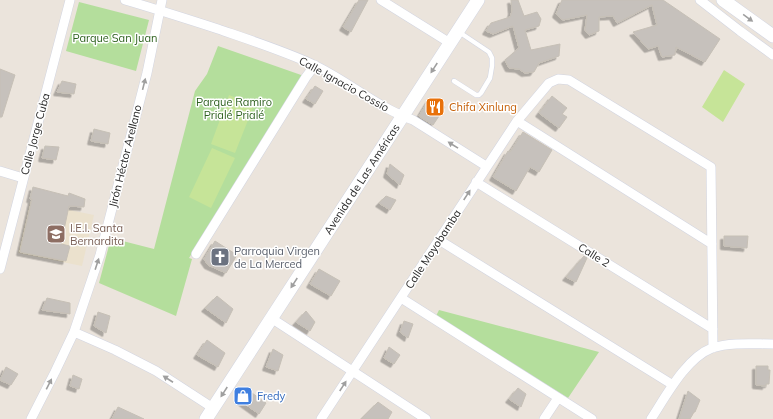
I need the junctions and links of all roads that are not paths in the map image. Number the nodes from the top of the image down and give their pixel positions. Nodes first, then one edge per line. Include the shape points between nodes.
1 (70, 0) edge
2 (125, 0) edge
3 (162, 0) edge
4 (381, 0) edge
5 (478, 0) edge
6 (700, 0) edge
7 (723, 0) edge
8 (160, 11) junction
9 (458, 31) junction
10 (773, 36) edge
11 (450, 43) junction
12 (773, 55) edge
13 (314, 66) junction
14 (454, 81) dead end
15 (403, 116) junction
16 (517, 121) junction
17 (486, 166) junction
18 (0, 171) edge
19 (23, 178) junction
20 (476, 182) junction
21 (439, 240) junction
22 (712, 244) junction
23 (196, 254) dead end
24 (0, 269) edge
25 (401, 298) junction
26 (271, 318) junction
27 (713, 329) junction
28 (74, 332) junction
29 (773, 344) edge
30 (713, 348) junction
31 (352, 372) junction
32 (673, 385) junction
33 (558, 398) junction
34 (209, 414) edge
35 (31, 419) edge
36 (321, 419) edge
37 (426, 419) edge
38 (544, 419) edge
39 (592, 419) edge
40 (651, 419) edge

1 - 19 street, Calle Jorge Cuba
2 - 8 street, Calle Ignacio Cossío
3 - 8 street, Jirón Héctor Arellano
4 - 11 street
5 - 9 street, Avenida de Las Américas
6 - 12 street
7 -> 10 street
8 - 13 street, Calle Ignacio Cossío via 263,44
28 -> 8 street, Jirón Héctor Arellano via 102,248 147,73
9 - 11 street, Avenida de Las Américas
9 - 14 lane via 489,52 492,66 490,78 479,95
11 -> 15 street, Avenida de Las Américas
13 - 15 street, Calle Ignacio Cossío
13 - 23 street
17 -> 15 street, Calle Ignacio Cossío
15 -> 26 street, Avenida de Las Américas
16 - 17 street, Calle Moyobamba
16 - 22 street
16 - 22 street, Calle Moyobamba via 549,83 558,79 569,80 710,167
17 - 20 street, Calle Moyobamba
18 - 19 street
19 - 24 street, Calle Jorge Cuba
21 -> 20 street, Calle Moyobamba
20 - 27 street, Calle 2
21 - 25 street, Calle Moyobamba
21 - 32 street
22 - 27 street
25 - 31 street, Calle Moyobamba
25 - 33 street
26 - 31 street
26 -> 34 street, Avenida de Las Américas
27 - 30 street
34 -> 28 street via 156,371
35 -> 28 street, Jirón Héctor Arellano
29 - 30 street via 737,344
30 - 32 street via 692,361
36 -> 31 street, Calle Moyobamba
31 - 37 street
32 - 40 street
33 - 38 street
33 - 39 street

